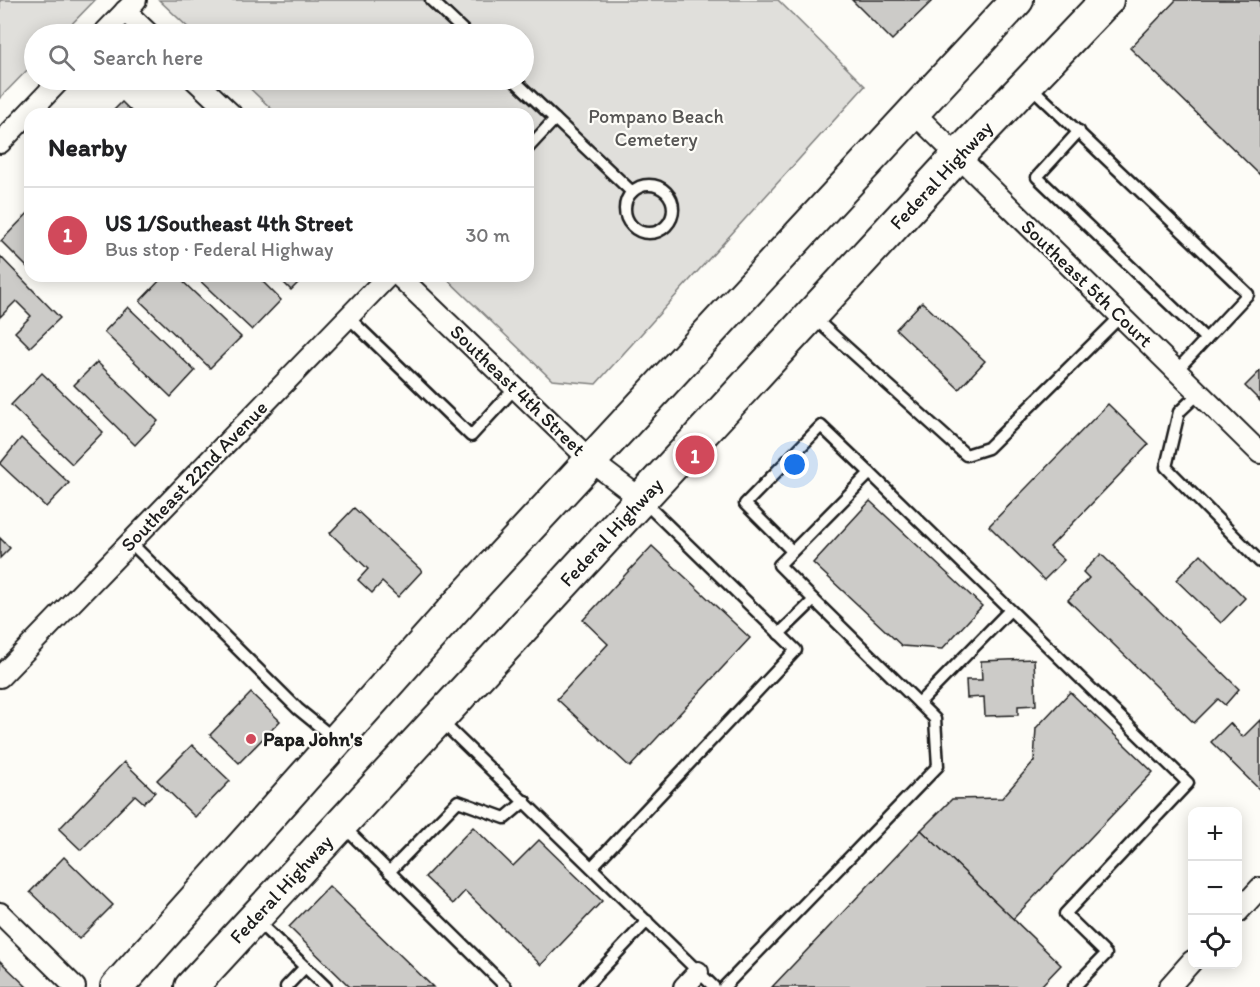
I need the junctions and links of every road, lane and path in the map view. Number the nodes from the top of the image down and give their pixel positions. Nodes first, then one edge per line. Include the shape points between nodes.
1 (431, 0) edge
2 (1017, 0) edge
3 (1107, 0) edge
4 (130, 6) edge
5 (113, 24) edge
6 (142, 24) edge
7 (456, 24) edge
8 (1027, 83) junction
9 (50, 90) edge
10 (206, 90) edge
11 (525, 90) edge
12 (33, 108) edge
13 (225, 108) edge
14 (914, 113) junction
15 (24, 118) edge
16 (555, 119) junction
17 (1079, 131) junction
18 (534, 142) edge
19 (0, 143) edge
20 (957, 157) junction
21 (632, 192) junction
22 (393, 282) edge
23 (404, 282) edge
24 (811, 315) junction
25 (1121, 316) junction
26 (348, 317) junction
27 (1206, 339) junction
28 (1176, 370) junction
29 (515, 388) junction
30 (1199, 393) junction
31 (1260, 453) edge
32 (591, 461) junction
33 (870, 473) junction
34 (641, 499) junction
35 (130, 542) junction
36 (792, 551) junction
37 (1260, 562) edge
38 (814, 600) junction
39 (1010, 610) junction
40 (779, 634) junction
41 (0, 677) edge
42 (919, 703) junction
43 (438, 717) junction
44 (336, 740) junction
45 (525, 801) junction
46 (341, 824) junction
47 (592, 867) junction
48 (389, 872) junction
49 (1260, 888) edge
50 (1242, 908) edge
51 (1, 917) edge
52 (255, 918) junction
53 (647, 921) junction
54 (1188, 966) edge
55 (305, 967) junction
56 (698, 972) junction
57 (75, 987) edge
58 (117, 987) edge
59 (191, 987) edge
60 (286, 987) edge
61 (326, 987) edge
62 (506, 987) edge
63 (585, 987) edge
64 (684, 987) edge
65 (714, 987) edge
66 (724, 987) edge
67 (1074, 987) edge
68 (1169, 987) edge

1 - 7 lane
2 - 14 main road
3 - 8 main road, Federal Highway
4 - 5 street
4 - 6 street
8 - 17 lane
8 - 20 main road, Federal Highway
9 - 12 street
10 - 13 street
11 - 16 lane
14 - 20 street, Southeast 5th Court
14 - 32 main road
15 - 19 street
16 - 18 lane
16 - 21 lane
17 - 27 lane via 1248,294
17 - 27 lane via 1037,177
20 - 24 main road, Federal Highway
20 - 25 street, Southeast 5th Court
21 - 21 lane via 626,214 635,227 649,232 670,222 673,207 667,193 646,185
22 - 26 street, Southeast 22nd Avenue
23 - 29 street, Southeast 4th Street
24 - 25 lane via 966,455 988,448
24 - 34 main road, Federal Highway
25 - 28 street, Southeast 5th Court
26 - 29 lane via 471,436
26 - 35 street, Southeast 22nd Avenue
27 - 28 lane
28 - 30 street, Southeast 5th Court
29 - 32 street, Southeast 4th Street
30 - 31 street, Southeast 5th Court
30 - 37 lane via 1179,412 1166,467
32 - 34 street, Southeast 4th Street
32 - 44 main road
33 - 36 lane
33 - 36 lane via 821,426 745,504
33 - 39 lane
34 - 40 lane
34 - 43 main road, Federal Highway
35 - 41 street, Southeast 22nd Avenue
35 - 44 lane via 298,709
36 - 38 lane via 779,565
38 - 40 lane
38 - 42 lane
39 - 42 lane
39 - 67 lane via 1188,783 1065,915 1106,954
40 - 47 lane via 796,650
42 - 66 lane via 935,719 938,766
43 - 45 lane
43 - 46 main road, Federal Highway
44 - 58 main road
45 - 47 lane
45 - 48 lane via 505,818 458,801
46 - 48 lane
46 - 52 main road, Federal Highway
47 - 53 lane
48 - 62 lane
49 - 50 street
51 - 57 street
52 - 55 lane
52 - 59 main road, Federal Highway
53 - 56 lane
53 - 63 lane
54 - 68 street
55 - 60 lane
55 - 61 lane
56 - 64 street
56 - 65 lane

